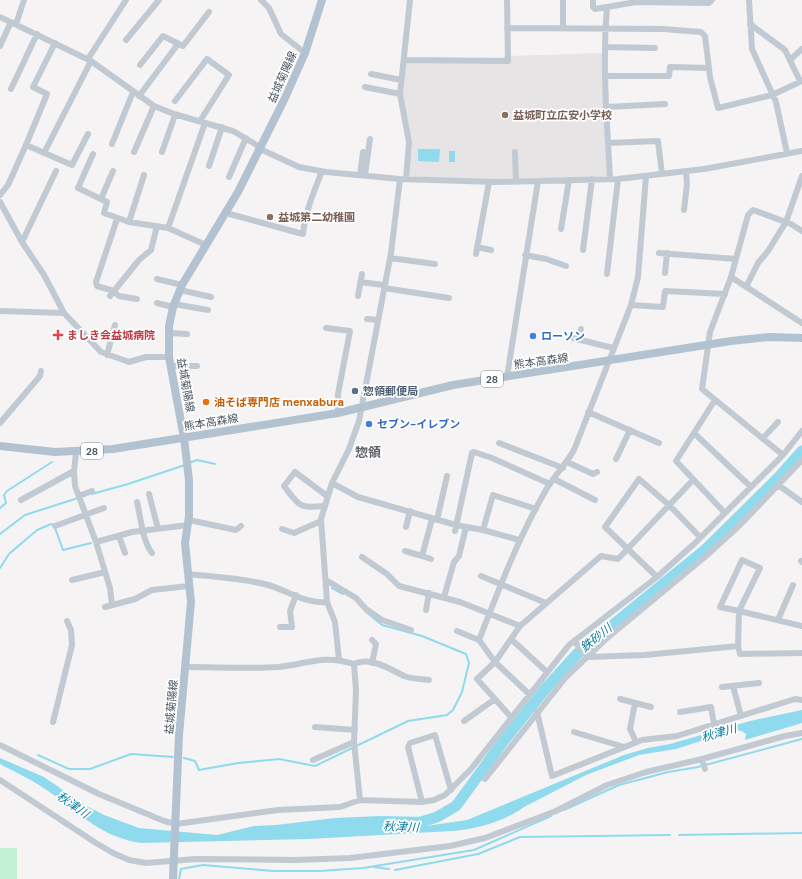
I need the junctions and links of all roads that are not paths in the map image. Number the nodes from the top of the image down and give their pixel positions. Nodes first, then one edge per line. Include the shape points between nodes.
1 (24, 0) edge
2 (126, 0) edge
3 (159, 0) edge
4 (262, 0) edge
5 (322, 0) edge
6 (410, 0) edge
7 (507, 0) edge
8 (563, 0) edge
9 (593, 0) edge
10 (712, 0) edge
11 (749, 0) edge
12 (622, 3) edge
13 (607, 8) junction
14 (209, 12) dead end
15 (0, 17) edge
16 (14, 23) junction
17 (750, 24) junction
18 (562, 27) junction
19 (507, 28) junction
20 (606, 28) junction
21 (37, 34) junction
22 (126, 40) dead end
23 (55, 43) junction
24 (178, 44) junction
25 (0, 46) edge
26 (606, 47) junction
27 (656, 48) dead end
28 (802, 49) edge
29 (305, 53) junction
30 (90, 60) junction
31 (404, 60) junction
32 (790, 60) junction
33 (140, 65) dead end
34 (709, 68) junction
35 (371, 74) dead end
36 (606, 76) junction
37 (401, 80) junction
38 (801, 81) edge
39 (365, 87) dead end
40 (11, 89) dead end
41 (136, 94) junction
42 (400, 94) junction
43 (772, 95) junction
44 (175, 101) dead end
45 (665, 104) dead end
46 (154, 106) junction
47 (607, 107) junction
48 (175, 115) junction
49 (202, 122) junction
50 (222, 127) junction
51 (88, 134) dead end
52 (246, 138) junction
53 (370, 139) dead end
54 (112, 144) dead end
55 (608, 144) junction
56 (26, 145) junction
57 (260, 148) junction
58 (134, 152) dead end
59 (162, 152) dead end
60 (363, 152) dead end
61 (515, 152) dead end
62 (802, 152) edge
63 (44, 153) junction
64 (787, 153) junction
65 (93, 154) dead end
66 (209, 166) dead end
67 (56, 171) dead end
68 (114, 171) dead end
69 (322, 171) junction
70 (686, 172) junction
71 (662, 174) junction
72 (144, 175) dead end
73 (363, 175) junction
74 (646, 176) junction
75 (802, 176) edge
76 (229, 177) dead end
77 (610, 178) junction
78 (403, 179) junction
79 (592, 179) junction
80 (618, 179) junction
81 (569, 180) junction
82 (538, 181) junction
83 (489, 182) junction
84 (516, 182) junction
85 (0, 195) edge
86 (101, 199) junction
87 (0, 202) edge
88 (684, 210) dead end
89 (226, 213) junction
90 (117, 219) junction
91 (129, 222) junction
92 (786, 222) junction
93 (157, 226) junction
94 (168, 228) junction
95 (561, 229) dead end
96 (802, 231) edge
97 (22, 242) junction
98 (206, 245) junction
99 (477, 247) junction
100 (491, 250) dead end
101 (583, 250) dead end
102 (659, 253) dead end
103 (476, 254) dead end
104 (667, 254) junction
105 (525, 255) junction
106 (390, 258) junction
107 (736, 259) junction
108 (435, 264) dead end
109 (566, 266) dead end
110 (665, 273) dead end
111 (362, 274) dead end
112 (607, 274) dead end
113 (731, 278) junction
114 (156, 279) dead end
115 (360, 282) junction
116 (181, 287) junction
117 (384, 287) junction
118 (746, 287) junction
119 (113, 293) junction
120 (725, 294) junction
121 (358, 296) dead end
122 (211, 297) dead end
123 (449, 298) dead end
124 (137, 299) dead end
125 (157, 303) dead end
126 (174, 305) junction
127 (631, 305) junction
128 (208, 310) dead end
129 (0, 311) edge
130 (64, 313) junction
131 (367, 319) dead end
132 (378, 320) junction
133 (802, 323) edge
134 (115, 325) dead end
135 (326, 328) dead end
136 (581, 329) dead end
137 (168, 333) junction
138 (187, 334) dead end
139 (802, 338) edge
140 (708, 346) junction
141 (613, 348) junction
142 (107, 354) junction
143 (169, 357) junction
144 (608, 362) junction
145 (171, 366) junction
146 (197, 366) dead end
147 (41, 371) dead end
148 (507, 377) junction
149 (715, 400) junction
150 (362, 408) junction
151 (588, 412) junction
152 (338, 413) junction
153 (778, 422) dead end
154 (0, 423) edge
155 (630, 430) junction
156 (802, 431) edge
157 (694, 433) junction
158 (184, 438) junction
159 (763, 438) junction
160 (499, 443) dead end
161 (659, 443) dead end
162 (0, 446) edge
163 (76, 452) junction
164 (783, 455) junction
165 (616, 459) dead end
166 (802, 460) edge
167 (568, 462) junction
168 (563, 468) junction
169 (74, 471) junction
170 (597, 472) dead end
171 (447, 476) dead end
172 (693, 480) junction
173 (552, 481) junction
174 (332, 483) junction
175 (778, 485) junction
176 (751, 487) junction
177 (92, 491) dead end
178 (149, 494) dead end
179 (79, 496) junction
180 (327, 496) junction
181 (21, 500) dead end
182 (595, 500) dead end
183 (137, 502) dead end
184 (802, 502) edge
185 (669, 505) junction
186 (323, 506) junction
187 (104, 508) dead end
188 (536, 509) junction
189 (410, 512) junction
190 (725, 513) junction
191 (87, 515) junction
192 (435, 519) junction
193 (321, 521) junction
194 (188, 523) junction
195 (55, 526) dead end
196 (241, 526) dead end
197 (406, 527) dead end
198 (466, 527) junction
199 (455, 528) junction
200 (158, 529) junction
201 (282, 529) dead end
202 (483, 530) junction
203 (144, 532) junction
204 (119, 536) junction
205 (700, 537) junction
206 (519, 540) junction
207 (96, 542) junction
208 (628, 548) junction
209 (405, 551) dead end
210 (125, 553) dead end
211 (152, 553) dead end
212 (422, 556) junction
213 (362, 557) dead end
214 (431, 559) dead end
215 (105, 572) junction
216 (188, 574) junction
217 (481, 576) dead end
218 (657, 577) junction
219 (72, 580) dead end
220 (326, 580) junction
221 (501, 583) junction
222 (793, 585) dead end
223 (189, 586) junction
224 (429, 593) junction
225 (296, 595) junction
226 (444, 597) junction
227 (327, 602) junction
228 (546, 603) junction
229 (112, 605) junction
230 (105, 607) dead end
231 (426, 610) dead end
232 (739, 611) junction
233 (489, 613) junction
234 (778, 620) junction
235 (67, 621) dead end
236 (520, 626) junction
237 (802, 626) edge
238 (280, 627) dead end
239 (411, 630) dead end
240 (457, 631) dead end
241 (511, 639) junction
242 (372, 640) dead end
243 (479, 640) junction
244 (576, 643) junction
245 (738, 646) junction
246 (802, 653) edge
247 (587, 656) junction
248 (339, 660) junction
249 (495, 662) junction
250 (372, 663) junction
251 (354, 664) junction
252 (185, 667) junction
253 (547, 672) junction
254 (429, 680) dead end
255 (759, 683) dead end
256 (733, 686) junction
257 (722, 687) dead end
258 (529, 694) junction
259 (495, 699) junction
260 (620, 699) dead end
261 (802, 700) edge
262 (635, 703) junction
263 (651, 707) dead end
264 (537, 712) junction
265 (680, 712) dead end
266 (740, 716) junction
267 (511, 717) junction
268 (464, 721) dead end
269 (53, 722) dead end
270 (714, 724) junction
271 (315, 727) dead end
272 (355, 730) junction
273 (574, 732) dead end
274 (802, 733) edge
275 (354, 742) junction
276 (636, 742) junction
277 (0, 745) edge
278 (624, 747) junction
279 (313, 760) dead end
280 (702, 760) junction
281 (705, 770) dead end
282 (485, 779) dead end
283 (0, 780) edge
284 (451, 790) junction
285 (360, 800) junction
286 (422, 802) junction
287 (176, 824) junction
288 (174, 858) junction
289 (173, 879) edge

1 - 16 street
2 - 30 street
3 - 22 street
4 - 29 street via 269,8 281,34
5 - 29 main road, 益城菊陽線
6 - 31 street
7 - 19 street
8 - 18 street
9 - 13 street via 595,10
10 - 12 street via 709,3
11 - 17 street
12 - 13 street
13 - 20 street
14 - 24 street via 183,46
15 - 16 street
16 - 21 street
16 - 25 street
17 - 32 street via 785,50
17 - 43 street via 752,49
18 - 19 street
18 - 20 street
19 - 31 street via 508,61
20 - 26 street
20 - 34 street via 701,32 705,36
21 - 23 street
21 - 40 street
23 - 30 street
23 - 56 street via 33,87 47,94
24 - 33 street via 163,36
24 - 41 street
26 - 27 street
26 - 36 street
28 - 32 street
29 - 57 main road, 益城菊陽線
30 - 41 street
30 - 63 street
31 - 37 street
32 - 38 street
34 - 36 street via 670,67 669,76
34 - 43 street via 718,108
35 - 37 street
36 - 47 street
37 - 42 street
38 - 43 street
39 - 42 street
41 - 46 street
41 - 54 street
42 - 78 street via 409,142
43 - 64 street via 776,102
44 - 49 street via 207,58 229,75
45 - 47 street
46 - 48 street
46 - 58 street
47 - 55 street
48 - 49 street
48 - 59 street
49 - 50 street
49 - 94 street
50 - 52 street
50 - 66 street
51 - 63 street via 72,165
52 - 57 street
52 - 76 street
53 - 73 street
55 - 71 street via 658,141
55 - 77 street
56 - 63 street
56 - 85 street via 8,186
57 - 69 street via 299,167
57 - 89 main road, 益城菊陽線
60 - 73 street
61 - 84 street
62 - 64 street
64 - 70 street
65 - 86 street via 78,188
67 - 97 street
68 - 86 street
69 - 73 street
69 - 89 street via 303,224 303,234
70 - 71 street
70 - 88 street
71 - 74 street
72 - 91 street
73 - 78 street
74 - 80 street
74 - 127 street via 638,277
75 - 92 street
77 - 79 street
77 - 80 street
78 - 83 street
78 - 106 street
79 - 81 street
79 - 101 street
80 - 112 street
81 - 82 street
81 - 95 street
82 - 84 street
82 - 105 street
83 - 84 street
83 - 99 street
86 - 90 street via 107,202 104,213
87 - 97 street
89 - 98 main road, 益城菊陽線
90 - 91 street
90 - 119 street via 96,282 97,286
91 - 93 street
92 - 96 street
92 - 107 street via 753,210 748,215
92 - 118 street via 758,263
93 - 94 street
93 - 119 street via 151,250 139,260
94 - 98 street
97 - 130 street via 44,275
98 - 116 main road, 益城菊陽線
99 - 100 street
99 - 103 street
102 - 104 street
104 - 107 street
104 - 110 street
105 - 109 street
105 - 148 street
106 - 108 street
106 - 117 street
107 - 113 street
111 - 115 street
113 - 118 street
113 - 120 street
114 - 116 street
115 - 117 street
115 - 121 street
116 - 122 street
116 - 126 main road, 益城菊陽線
117 - 123 street
117 - 132 street
118 - 133 street
119 - 124 street
120 - 127 street via 664,291 663,307
120 - 140 street via 710,332
125 - 126 street
126 - 128 street
126 - 137 main road, 益城菊陽線
127 - 141 street
129 - 130 street
130 - 142 street via 101,352
131 - 132 street
132 - 150 street
134 - 142 street
135 - 152 street via 350,331 338,394
136 - 141 street via 576,339
137 - 138 street
137 - 143 main road, 益城菊陽線
139 - 140 main road, 熊本高森線 / 28 via 769,337
140 - 144 main road, 熊本高森線 / 28
140 - 149 street via 702,389
141 - 144 street
142 - 143 street via 129,362 146,357
143 - 145 main road, 益城菊陽線
144 - 148 main road, 熊本高森線 / 28
144 - 151 street
145 - 146 street
145 - 158 main road, 益城菊陽線
147 - 154 street via 40,376
148 - 150 main road, 熊本高森線 / 28 via 427,391
149 - 157 street
149 - 159 street
150 - 152 main road, 熊本高森線 / 28
150 - 174 street via 353,440
151 - 155 street
151 - 167 street
152 - 158 main road, 熊本高森線 / 28
153 - 159 street
155 - 161 street
155 - 165 street
156 - 164 street
157 - 172 street via 676,461
157 - 176 street
158 - 163 main road, 熊本高森線 / 28
158 - 194 main road, 益城菊陽線
159 - 164 street
160 - 168 street
162 - 163 main road, 熊本高森線 / 28
163 - 169 street
164 - 176 street
166 - 175 street
167 - 168 street
167 - 170 street via 592,474
168 - 173 street
169 - 179 street
169 - 181 street
171 - 192 street
172 - 185 street
172 - 190 street
173 - 182 street
173 - 188 street
173 - 199 street via 474,452
174 - 180 street
174 - 189 street via 358,498
175 - 184 street
175 - 247 street via 706,556
176 - 190 street
177 - 179 street
178 - 200 street
179 - 191 street
180 - 186 street
180 - 186 street via 295,472 284,486 299,505 308,508
183 - 203 street
185 - 205 street
185 - 208 street
185 - 208 street via 639,478 605,527
186 - 193 street
187 - 191 street
188 - 202 street via 493,495
188 - 206 street
189 - 192 street
189 - 197 street
190 - 205 street
191 - 195 street
191 - 207 street
192 - 199 street
192 - 212 street
193 - 201 street via 294,533
193 - 220 street
194 - 196 street via 236,530
194 - 200 street
194 - 216 main road, 益城菊陽線 via 184,543
198 - 199 street
198 - 202 street
198 - 226 street via 459,556 454,562
200 - 203 street
202 - 206 street
203 - 204 street
203 - 211 street via 145,542
204 - 207 street
204 - 210 street
205 - 218 street
206 - 221 street
207 - 215 street
208 - 218 street
208 - 228 street via 618,559 601,556
209 - 212 street
212 - 214 street
213 - 224 street via 387,574 399,586
215 - 219 street
215 - 229 street
216 - 223 main road, 益城菊陽線
216 - 225 street via 267,585
217 - 221 street
218 - 244 street
220 - 227 street
220 - 239 street via 356,598 382,620
221 - 228 street
221 - 233 street
222 - 234 street
223 - 229 street via 152,590 136,599
223 - 252 main road, 益城菊陽線 via 191,602
224 - 226 street
224 - 231 street
225 - 227 street via 306,601
225 - 238 street via 290,611 292,627
226 - 233 street
227 - 248 street via 335,622
228 - 236 street
229 - 230 street
232 - 232 street via 720,607 742,560 760,568
232 - 234 street
232 - 245 street
233 - 236 street
233 - 243 street
234 - 237 street
235 - 269 street via 71,630 72,645
236 - 241 street
240 - 243 street
241 - 249 street
241 - 253 street
242 - 250 street via 376,644
243 - 249 street
244 - 247 street
244 - 253 street
245 - 246 street via 740,654
245 - 247 street via 645,655
247 - 264 street
248 - 251 street
248 - 252 street via 323,659 278,667
249 - 258 street
249 - 259 street via 477,679
250 - 251 street
250 - 254 street via 393,669 404,676
251 - 272 street
252 - 287 main road, 益城菊陽線 via 179,734
253 - 258 street
255 - 256 street
256 - 257 street
256 - 266 street
258 - 267 street
259 - 267 street
259 - 268 street
260 - 262 street
261 - 266 street via 795,699
262 - 263 street
262 - 276 street via 630,729
264 - 278 street via 552,776
264 - 282 street
265 - 270 street via 711,707
266 - 270 street
267 - 284 street via 471,769
270 - 276 street via 677,736
271 - 272 street
272 - 275 street
273 - 278 street
274 - 280 street
275 - 279 street
275 - 285 street
276 - 278 street
277 - 287 street via 99,794
280 - 281 street
280 - 288 street via 646,772 607,785 556,810 485,838 450,846 350,858
283 - 288 street via 113,853 129,860 146,863
284 - 286 street via 434,800
284 - 286 street via 434,735 410,743 408,748
285 - 286 street
285 - 287 street via 340,806 278,810
287 - 288 main road, 益城菊陽線
288 - 289 main road, 益城菊陽線

